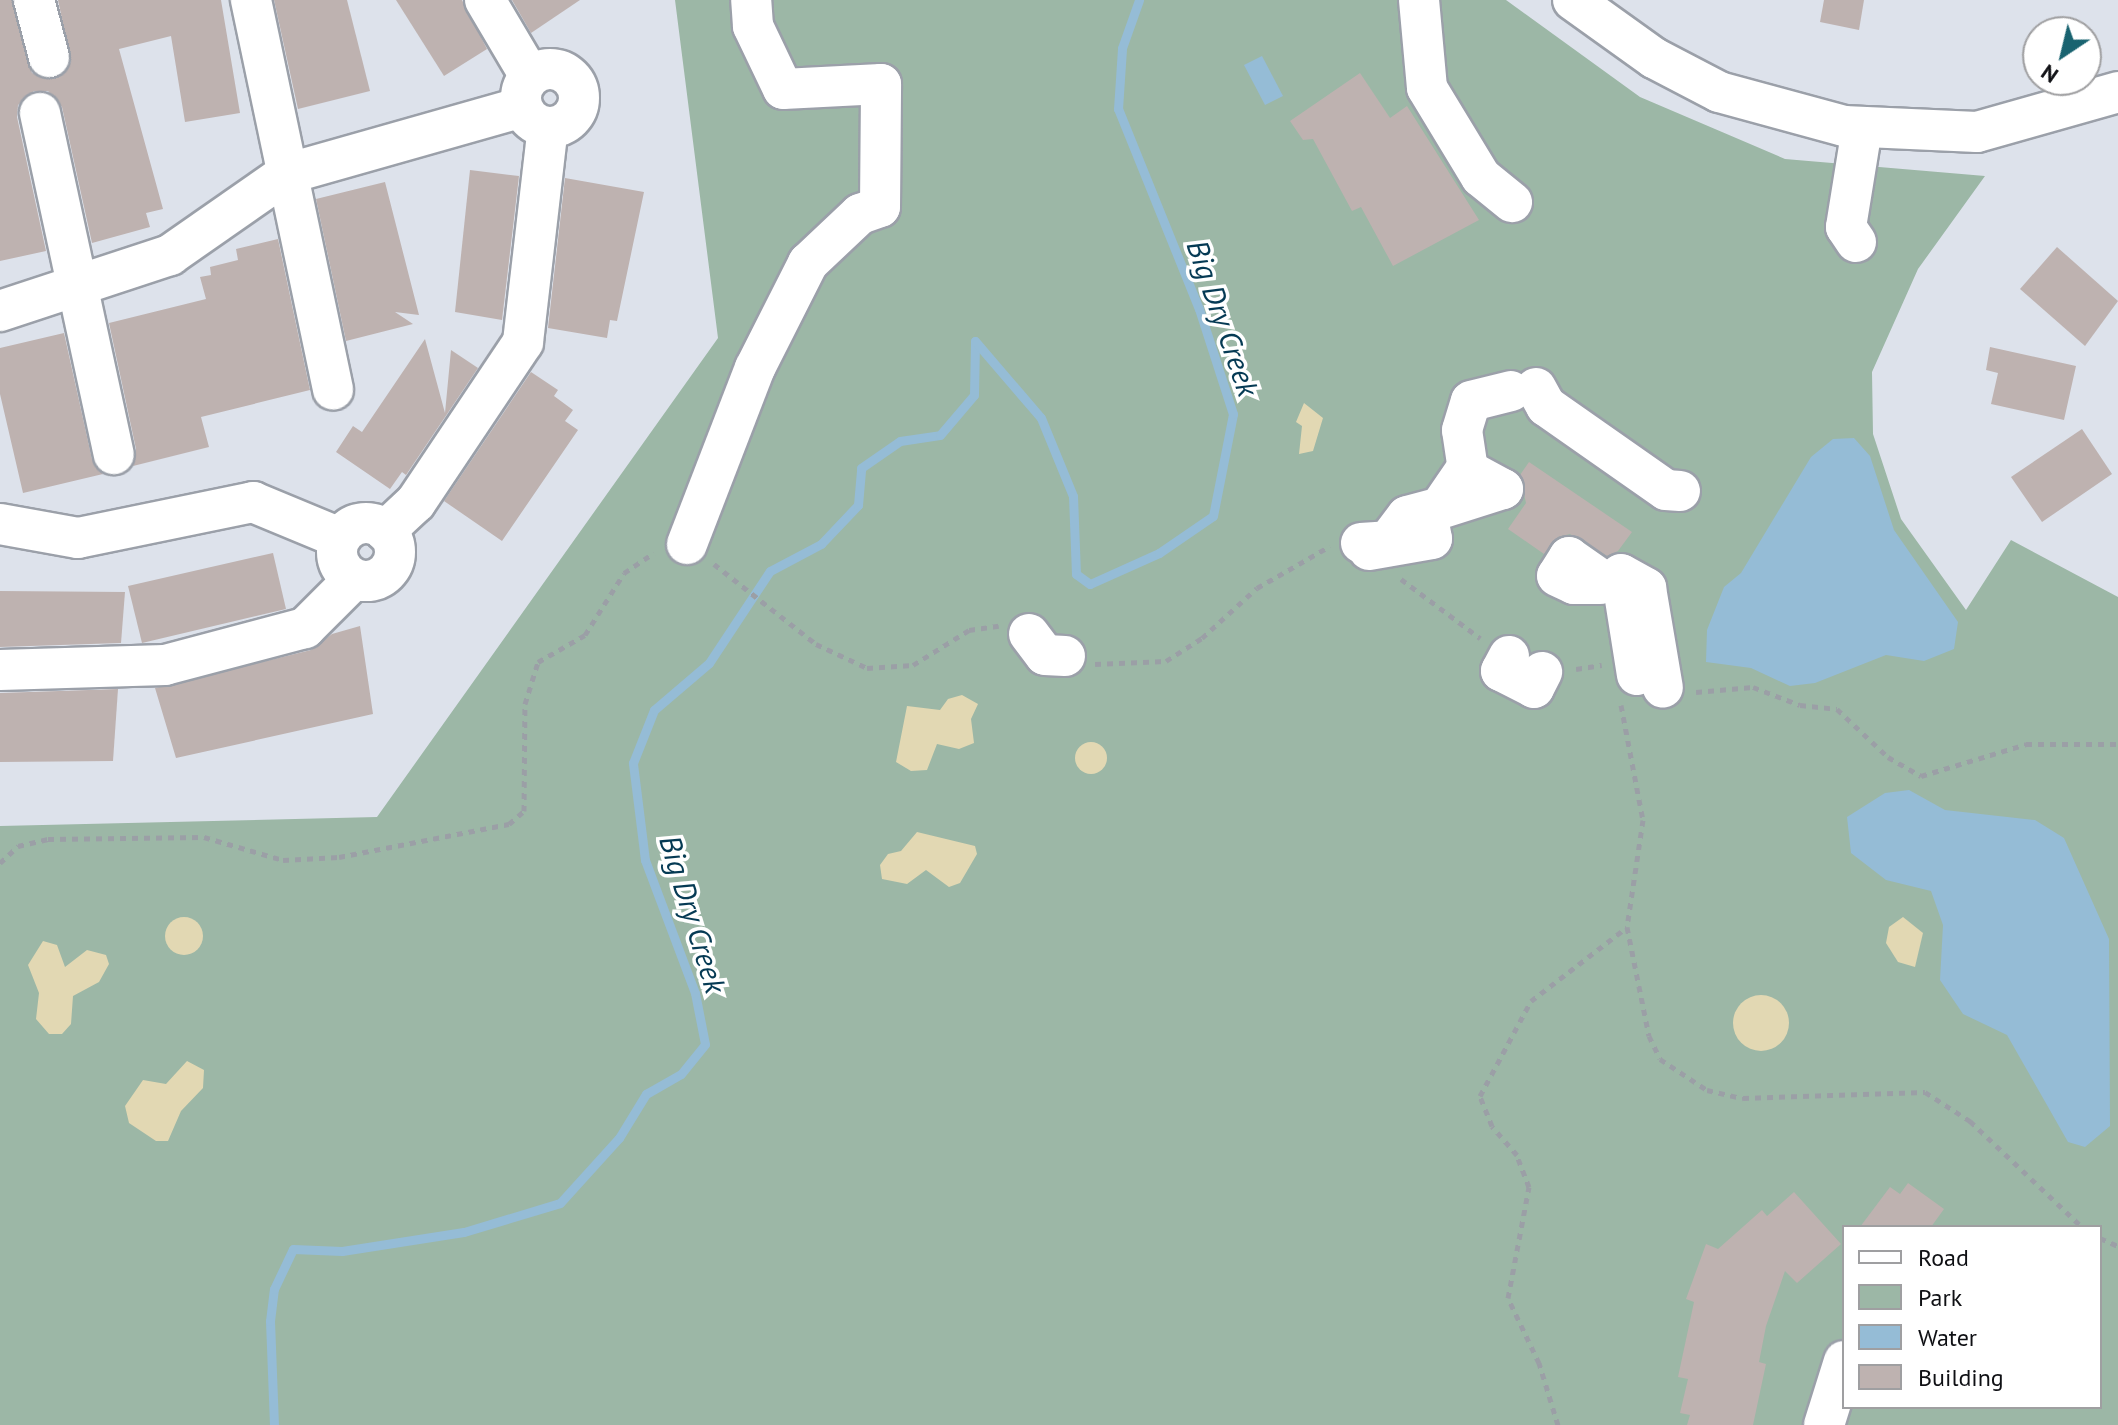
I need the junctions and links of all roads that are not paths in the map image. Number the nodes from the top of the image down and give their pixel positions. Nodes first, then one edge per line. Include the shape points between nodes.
1 (34, 0) edge
2 (251, 0) edge
3 (485, 0) edge
4 (751, 0) edge
5 (1573, 0) edge
6 (1418, 3) edge
7 (49, 57) dead end
8 (2118, 92) edge
9 (534, 103) junction
10 (40, 113) dead end
11 (1862, 128) junction
12 (286, 174) junction
13 (1512, 202) dead end
14 (1856, 242) dead end
15 (82, 289) junction
16 (0, 311) edge
17 (333, 389) dead end
18 (114, 454) dead end
19 (1680, 491) dead end
20 (0, 524) edge
21 (385, 531) junction
22 (340, 538) junction
23 (687, 544) road end
24 (1365, 547) road end
25 (354, 579) junction
26 (1029, 634) road end
27 (1065, 656) road end
28 (0, 670) edge
29 (1842, 1367) edge
30 (1824, 1425) edge

1 - 7 street
2 - 12 street
3 - 9 street
4 - 23 street via 753,26 783,89 881,84 880,207 860,214 808,263 755,368
5 - 11 street via 1654,58 1719,92 1787,115
6 - 13 street via 1427,88 1481,177
8 - 11 street via 1977,132
9 - 12 street
9 - 21 street via 523,342 416,502
10 - 15 street
11 - 14 street via 1846,227
12 - 15 street via 170,255
12 - 17 street
15 - 16 street
15 - 18 street
19 - 24 street via 1666,490 1524,390 1471,401 1462,430 1468,470 1440,507 1407,516 1388,541
20 - 22 street via 78,538 253,502
21 - 22 street via 359,524
21 - 25 street via 395,551 389,570 375,580
22 - 25 street via 338,562
25 - 28 street via 305,628 165,665
26 - 27 street via 1045,655
29 - 30 street

